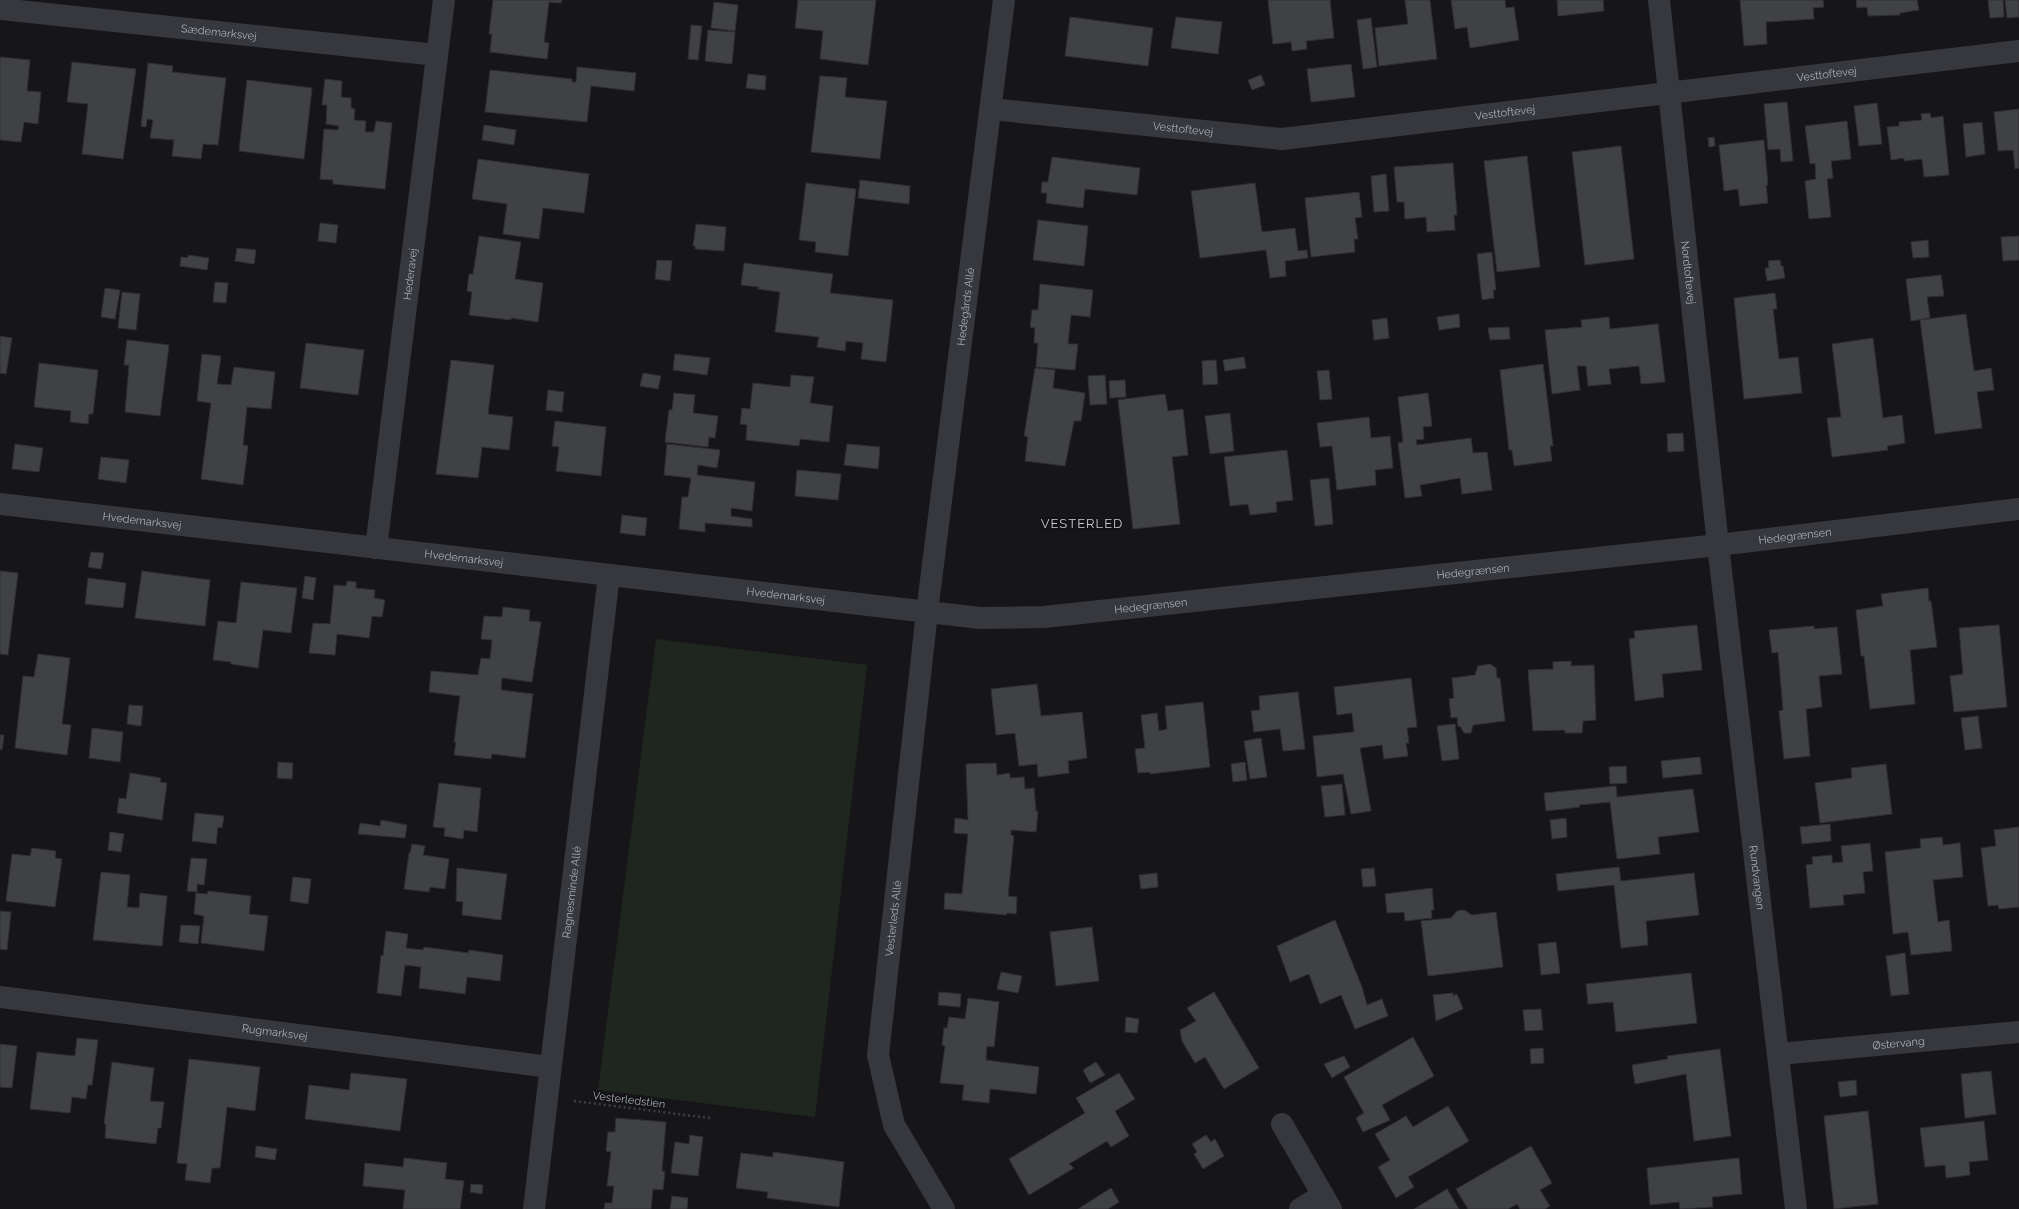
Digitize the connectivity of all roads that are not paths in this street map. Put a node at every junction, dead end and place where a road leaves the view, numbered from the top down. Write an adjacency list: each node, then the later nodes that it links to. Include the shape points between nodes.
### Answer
1 (444, 0): 6 (street, Hederavej)
2 (1004, 0): 8 (street, Hedegårds Allé)
3 (1659, 0): 7 (street, Nordtoftevej)
4 (0, 9): 6 (street, Sædemarksvej)
5 (2019, 51): 7 (street, Vesttoftevej)
6 (437, 55): 12 (street, Hederavej)
7 (1669, 92): 8 (street, Vesttoftevej, via 1282,139); 11 (street, Nordtoftevej)
8 (991, 109): 14 (street, Hedegårds Allé)
9 (0, 504): 12 (street, Hvedemarksvej)
10 (2019, 509): 11 (street, Hedegrænsen)
11 (1718, 545): 14 (street, Hedegrænsen, via 1044,617 980,618); 17 (street, Rundvangen)
12 (376, 548): 13 (street, Hvedemarksvej)
13 (609, 575): 14 (street, Hvedemarksvej); 18 (street, Ragnesminde Allé)
14 (927, 612): 22 (street, Vesterleds Allé, via 878,1055 894,1125)
15 (0, 997): 18 (street, Rugmarksvej)
16 (2019, 1032): 17 (street, Østervang)
17 (1779, 1054): 24 (street, Rundvangen)
18 (550, 1067): 21 (street, Ragnesminde Allé)
19 (1282, 1124): 20 (street)
20 (1327, 1202): 23 (street)
21 (534, 1209)
22 (944, 1209)
23 (1300, 1209)
24 (1796, 1209)

